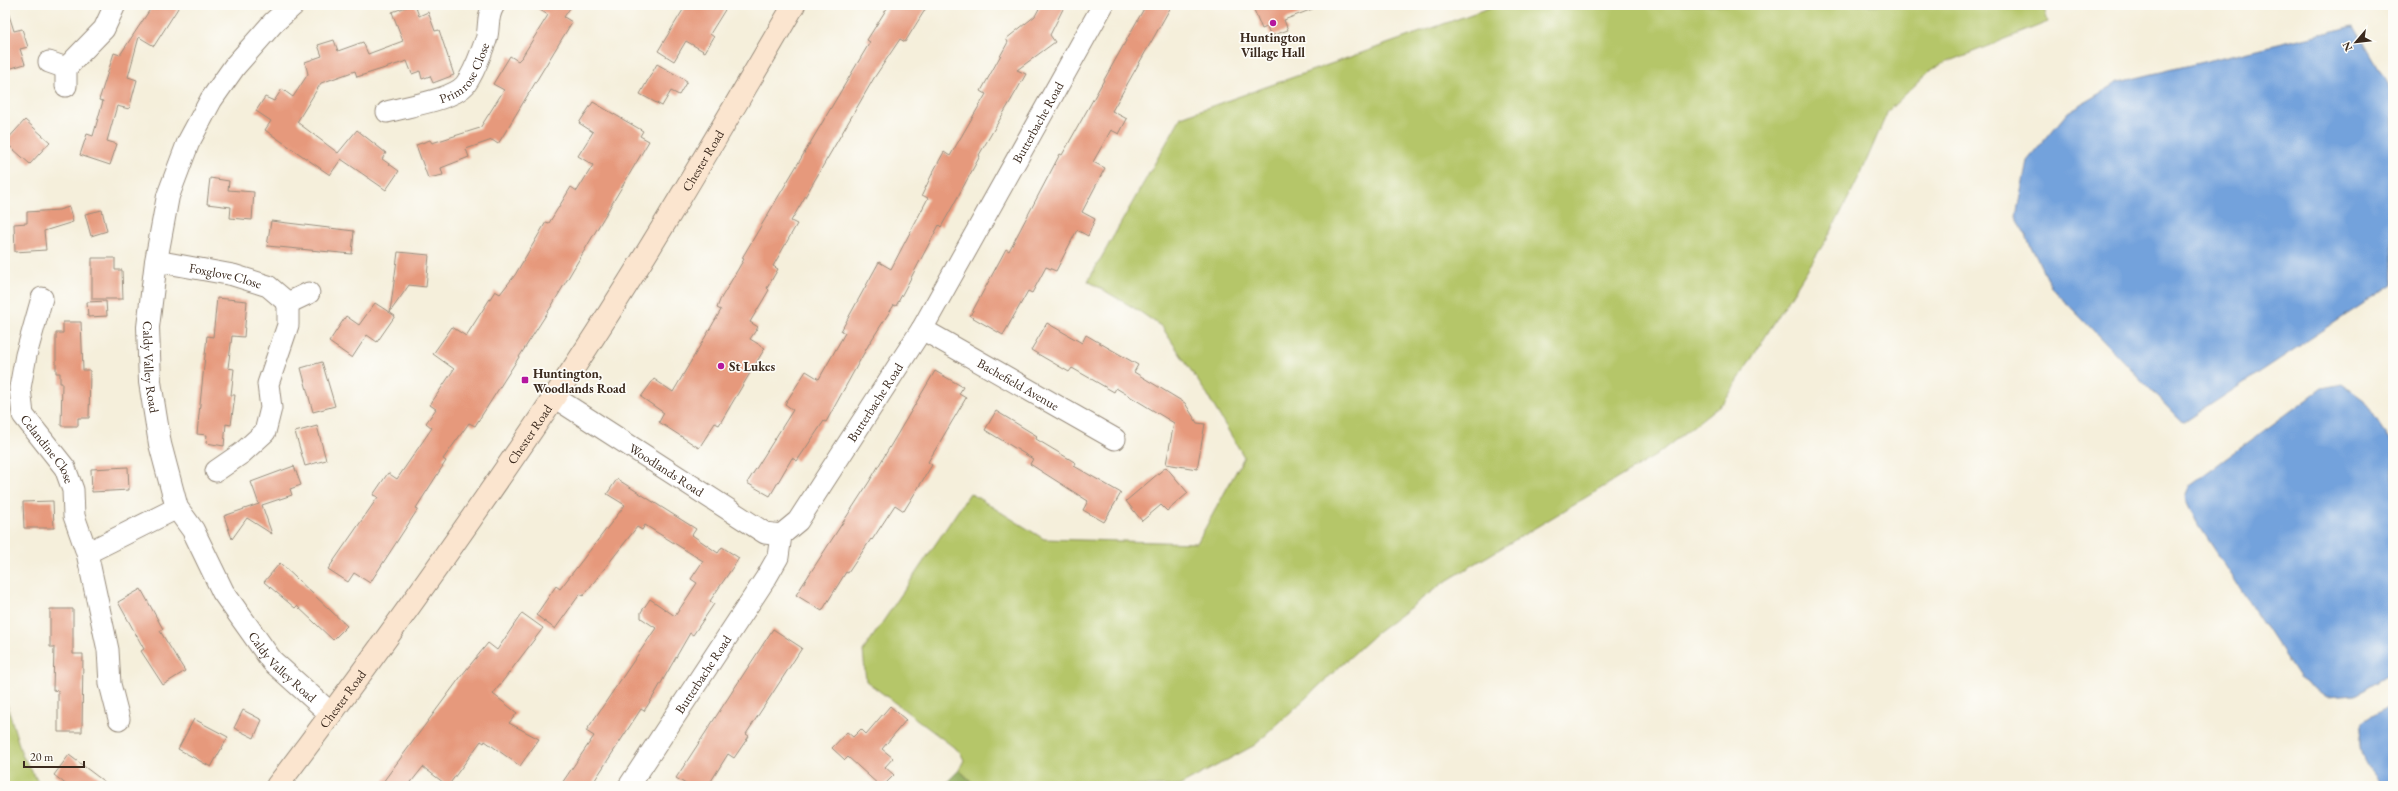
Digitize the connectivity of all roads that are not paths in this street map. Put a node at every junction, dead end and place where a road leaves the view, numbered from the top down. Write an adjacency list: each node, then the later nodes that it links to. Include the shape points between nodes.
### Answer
1 (114, 5): 6 (street, via 104,29)
2 (293, 5): 8 (street, Caldy Valley Road, via 273,23 235,66 211,100 188,143 168,196)
3 (794, 5): 13 (main road, Chester Road, via 690,183)
4 (1103, 5): 12 (street, Butterbache Road)
5 (486, 8): 7 (street, Primrose Close, via 487,35 477,64 464,86 446,96)
6 (60, 72)
7 (387, 112)
8 (156, 261): 11 (street, Foxglove Close, via 233,275 268,286); 16 (street, Caldy Valley Road, via 148,326 150,382 160,444)
9 (309, 293): 11 (street)
10 (42, 298): 18 (street, Celandine Close, via 26,355 20,388 23,415 65,468 73,490 74,516)
11 (288, 303): 15 (street, via 288,325 268,384 271,408 265,432 242,453)
12 (922, 329): 14 (street, Bachefield Avenue); 17 (street, Butterbache Road, via 798,521)
13 (554, 397): 17 (street, Woodlands Road, via 766,533); 19 (main road, Chester Road, via 416,597)
14 (1115, 439)
15 (216, 471)
16 (177, 508): 18 (street); 19 (street, Caldy Valley Road, via 192,530 223,592 272,660)
17 (781, 535): 22 (street, Butterbache Road, via 778,557 766,578)
18 (87, 553): 20 (street, Celandine Close, via 108,650 110,684)
19 (331, 714): 21 (main road, Chester Road)
20 (119, 719)
21 (277, 786)
22 (628, 786)

